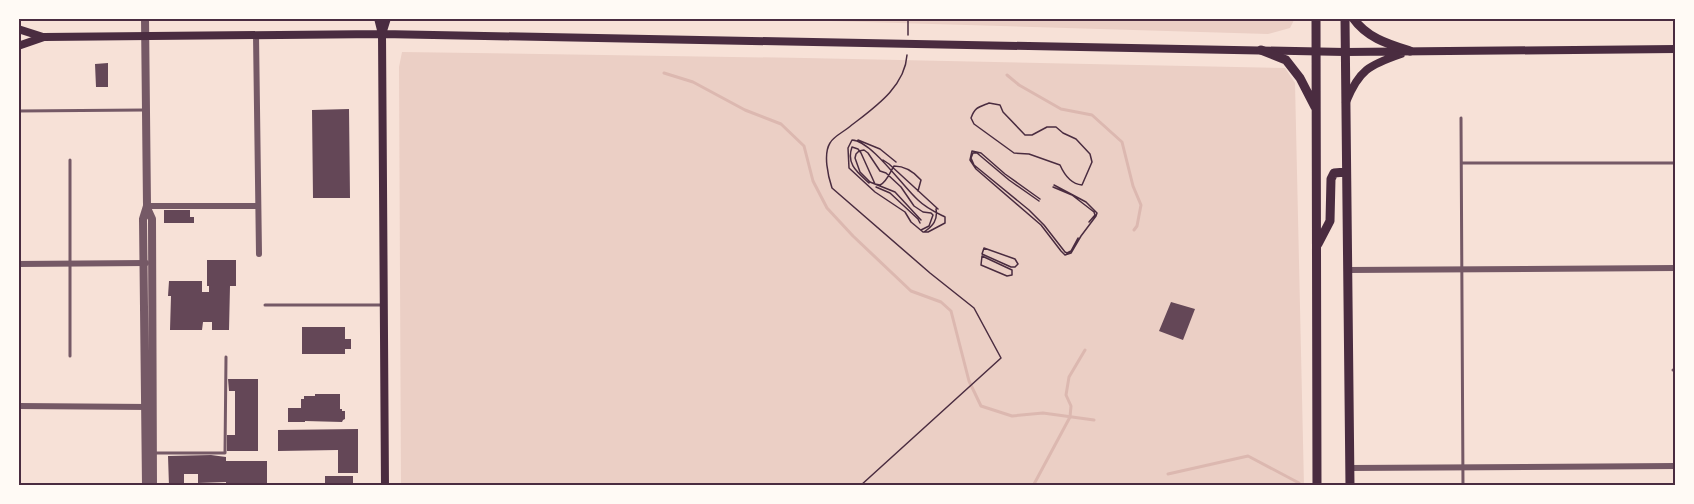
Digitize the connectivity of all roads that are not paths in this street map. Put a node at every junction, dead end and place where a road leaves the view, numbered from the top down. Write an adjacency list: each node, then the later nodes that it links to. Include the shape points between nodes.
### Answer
1 (145, 18): 9 (street)
2 (378, 18): 8 (main road)
3 (387, 18): 8 (main road)
4 (1316, 18): 15 (highway)
5 (1345, 18): 17 (highway)
6 (1353, 18): 16 (highway, via 1371,36)
7 (18, 28): 11 (main road)
8 (382, 34): 10 (main road); 14 (main road); 38 (main road)
9 (145, 35): 10 (main road); 11 (main road); 20 (street)
10 (256, 35): 28 (street)
11 (44, 37): 12 (main road)
12 (18, 46)
13 (1676, 49): 16 (main road)
14 (1261, 50): 15 (main road); 19 (highway, via 1286,60)
15 (1316, 51): 17 (main road); 19 (highway)
16 (1410, 51): 17 (main road); 18 (main road, via 1380,61 1361,74)
17 (1345, 52): 18 (highway)
18 (1346, 104): 26 (highway)
19 (1316, 109): 29 (highway)
20 (146, 110): 21 (lane); 27 (street)
21 (18, 111)
22 (1461, 118): 24 (lane)
23 (69, 160): 33 (lane)
24 (1462, 163): 25 (lane); 36 (lane)
25 (1676, 163)
26 (1346, 172): 29 (highway, via 1334,173 1331,179 1330,221); 35 (highway)
27 (147, 206): 28 (street); 31 (street, via 143,219)
28 (258, 206): 30 (street)
29 (1316, 248): 50 (highway)
30 (259, 254)
31 (148, 263): 33 (street); 42 (street)
32 (18, 264): 33 (street)
33 (69, 264): 39 (lane)
34 (1676, 268): 36 (street)
35 (1347, 270): 36 (street); 46 (highway)
36 (1462, 270): 45 (lane)
37 (265, 305): 38 (lane)
38 (384, 305): 49 (main road)
39 (70, 356)
40 (225, 357): 43 (lane, via 225,453)
41 (18, 406): 42 (street)
42 (149, 407): 43 (street)
43 (149, 453): 47 (street); 48 (street)
44 (1676, 466): 45 (street)
45 (1463, 467): 46 (street); 52 (lane)
46 (1350, 468): 51 (highway)
47 (146, 486)
48 (153, 486)
49 (385, 486)
50 (1317, 486)
51 (1350, 486)
52 (1463, 486)

